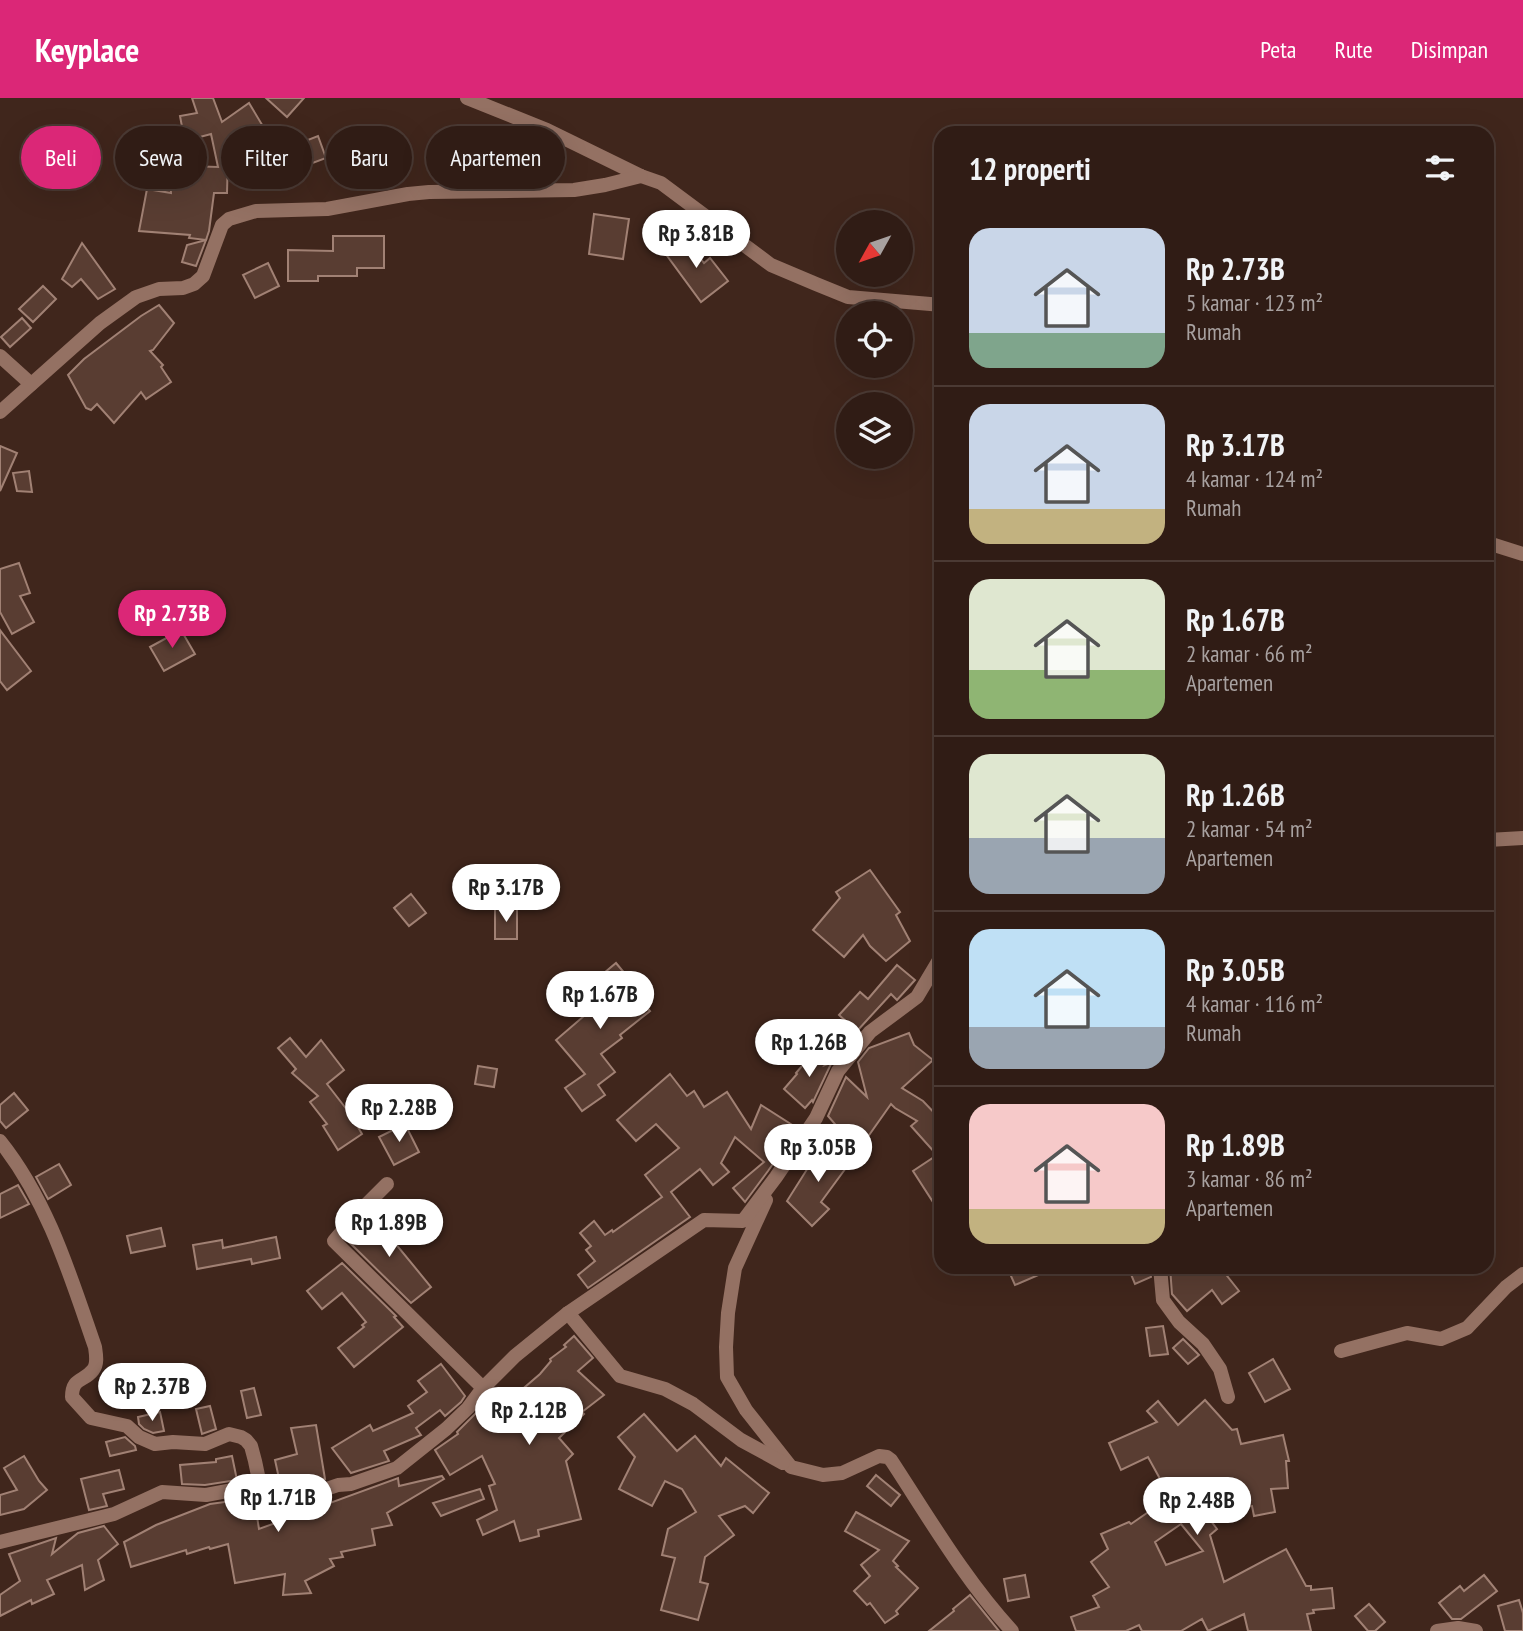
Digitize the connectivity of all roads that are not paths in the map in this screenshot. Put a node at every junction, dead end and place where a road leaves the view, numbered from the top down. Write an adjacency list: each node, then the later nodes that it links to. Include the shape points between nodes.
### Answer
1 (467, 98): 2 (street, via 547,130)
2 (641, 176): 3 (street, via 661,183 771,265 848,297); 5 (street, via 574,190 429,192 327,209 256,211 229,219 222,225 203,276 194,284 136,297)
3 (934, 304)
4 (0, 356): 5 (street)
5 (31, 384): 6 (street)
6 (0, 412)
7 (1494, 545): 8 (street)
8 (1523, 554)
9 (1523, 838): 10 (street)
10 (1494, 840)
11 (934, 969): 13 (street, via 917,997 870,1032 838,1071 816,1118)
12 (0, 1141): 22 (street, via 44,1210 95,1347 93,1371 72,1388 72,1397 91,1418 127,1426 155,1444 205,1444 229,1434 241,1437 251,1446)
13 (776, 1177): 17 (street, via 743,1220 704,1220); 21 (street, via 735,1268 728,1313 727,1377 746,1410)
14 (387, 1184): 19 (street, via 334,1241)
15 (1161, 1274): 20 (street, via 1163,1300 1220,1369)
16 (1523, 1274): 18 (street, via 1467,1328 1441,1339 1407,1333)
17 (568, 1313): 19 (street); 21 (street, via 620,1376 664,1389 693,1404 741,1440)
18 (1341, 1351)
19 (482, 1388): 22 (street, via 446,1429 397,1468 351,1484 289,1497)
20 (1228, 1397)
21 (791, 1467): 24 (street, via 823,1475 887,1457 953,1556)
22 (260, 1485): 23 (street, via 206,1495 162,1492 114,1514)
23 (0, 1542)
24 (1012, 1631)
25 (1437, 1631): 26 (street)
26 (1476, 1631)

